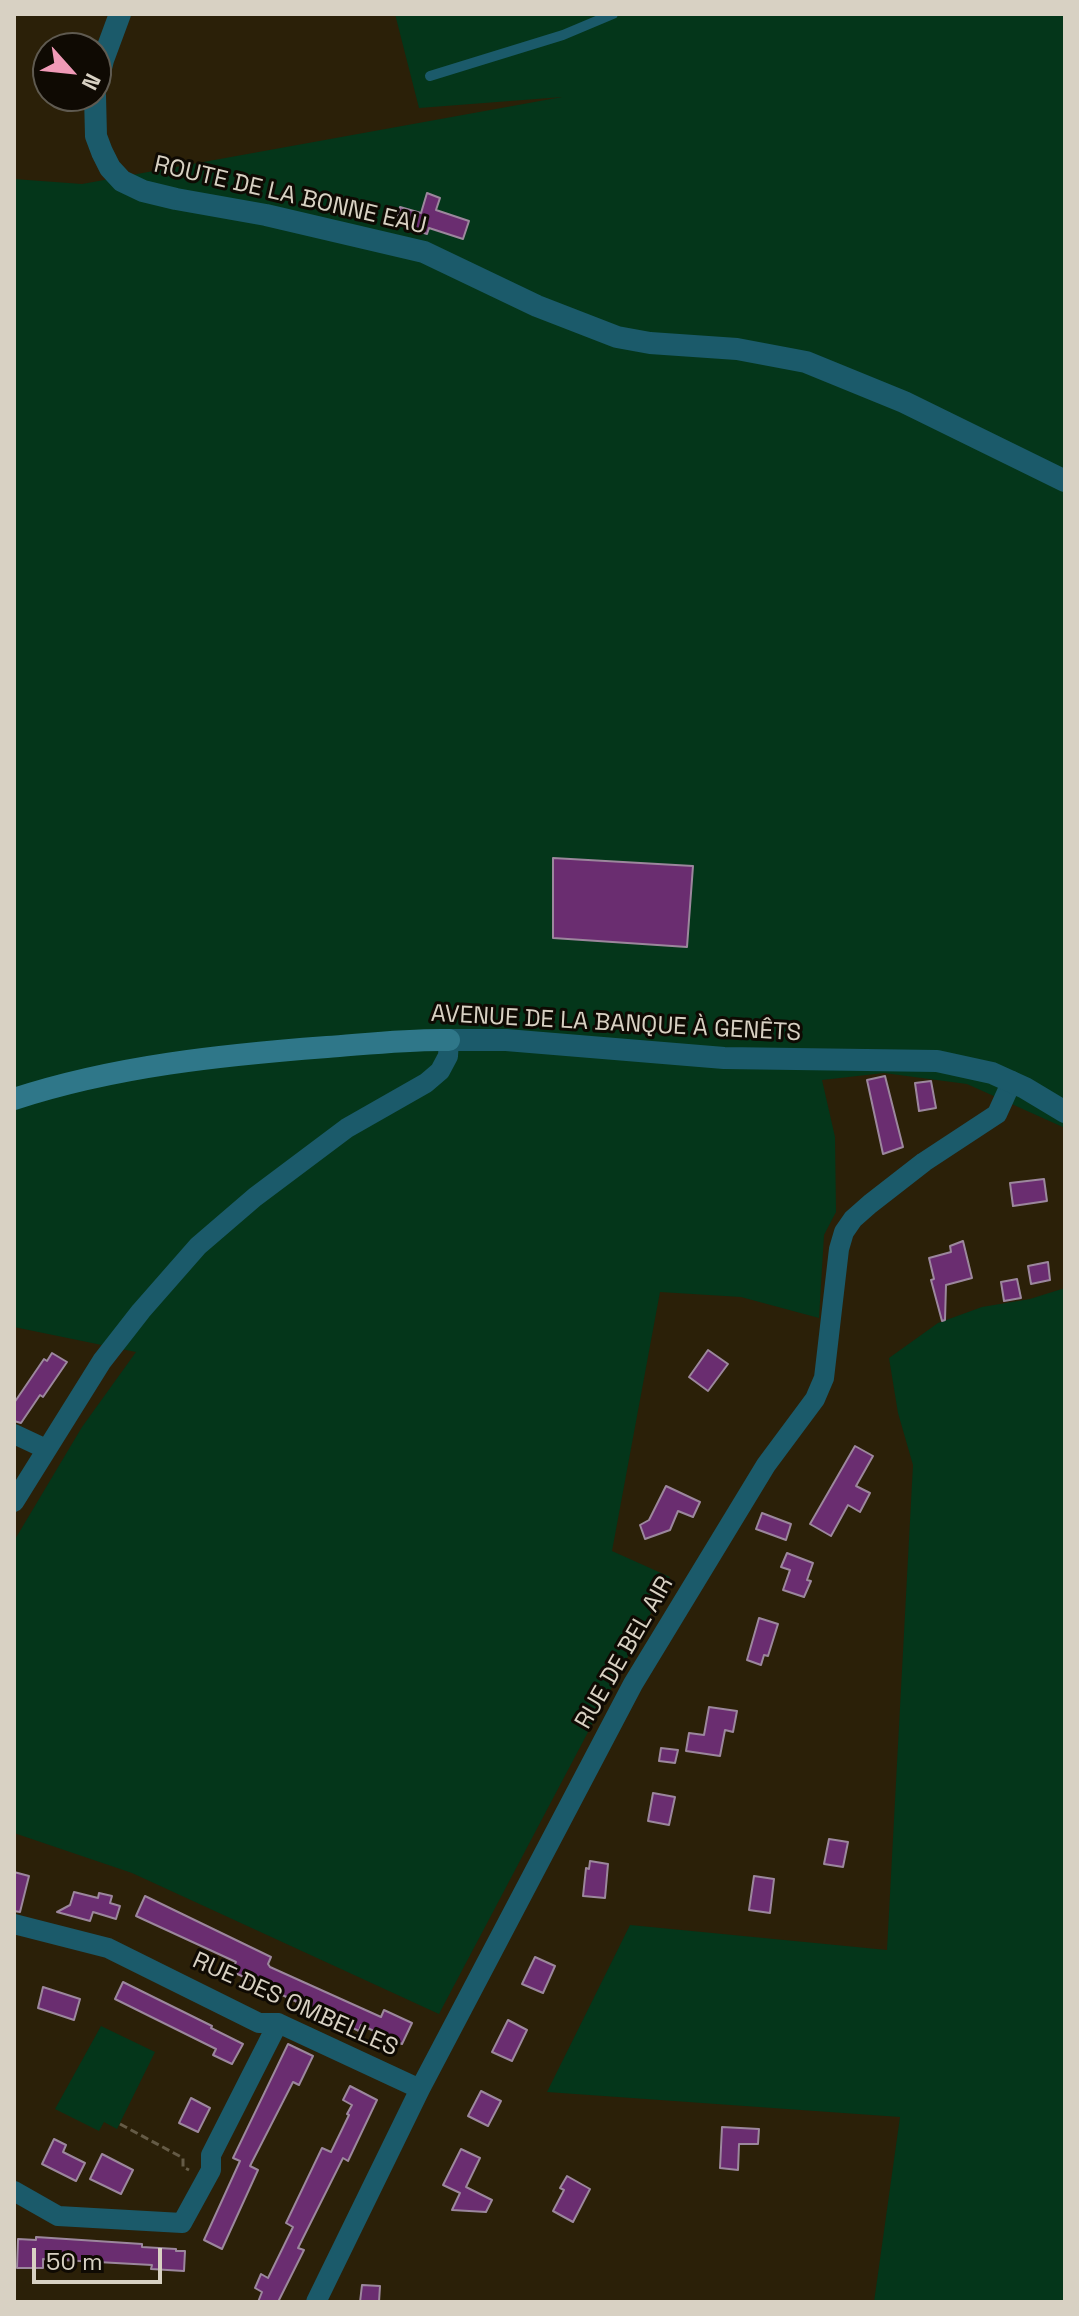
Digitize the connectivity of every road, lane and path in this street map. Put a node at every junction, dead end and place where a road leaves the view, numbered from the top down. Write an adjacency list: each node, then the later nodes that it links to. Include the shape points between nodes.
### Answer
1 (120, 14): 3 (street)
2 (613, 14): 4 (lane)
3 (112, 36)
4 (430, 76)
5 (95, 112): 6 (street, ROUTE DE LA BONNE EAU, via 96,136 110,168 143,191 424,252 617,337 806,362 904,402)
6 (1065, 481)
7 (449, 1040): 8 (street, AVENUE DE LA BANQUE À GENÊTS, via 724,1058 922,1060 976,1068); 9 (main road, AVENUE DE LA BANQUE À GENÊTS, via 166,1064 82,1079); 12 (street, via 440,1071 426,1083 347,1128 198,1246 102,1361)
8 (1012, 1081): 10 (street, AVENUE DE LA BANQUE À GENÊTS); 16 (street, RUE DE BEL AIR, via 997,1114 901,1179 844,1232 824,1378 815,1399 766,1465 633,1684)
9 (14, 1099)
10 (1065, 1112)
11 (14, 1434): 12 (street)
12 (46, 1449): 13 (street)
13 (14, 1502)
14 (14, 1924): 15 (street, RUE DES OMBELLES, via 108,1948 259,2023)
15 (278, 2023): 16 (street, RUE DES OMBELLES); 19 (street, via 182,2223 58,2216)
16 (420, 2089): 20 (street, RUE DE BEL AIR)
17 (120, 2124): 18 (path)
18 (181, 2161)
19 (16, 2192)
20 (316, 2302)

